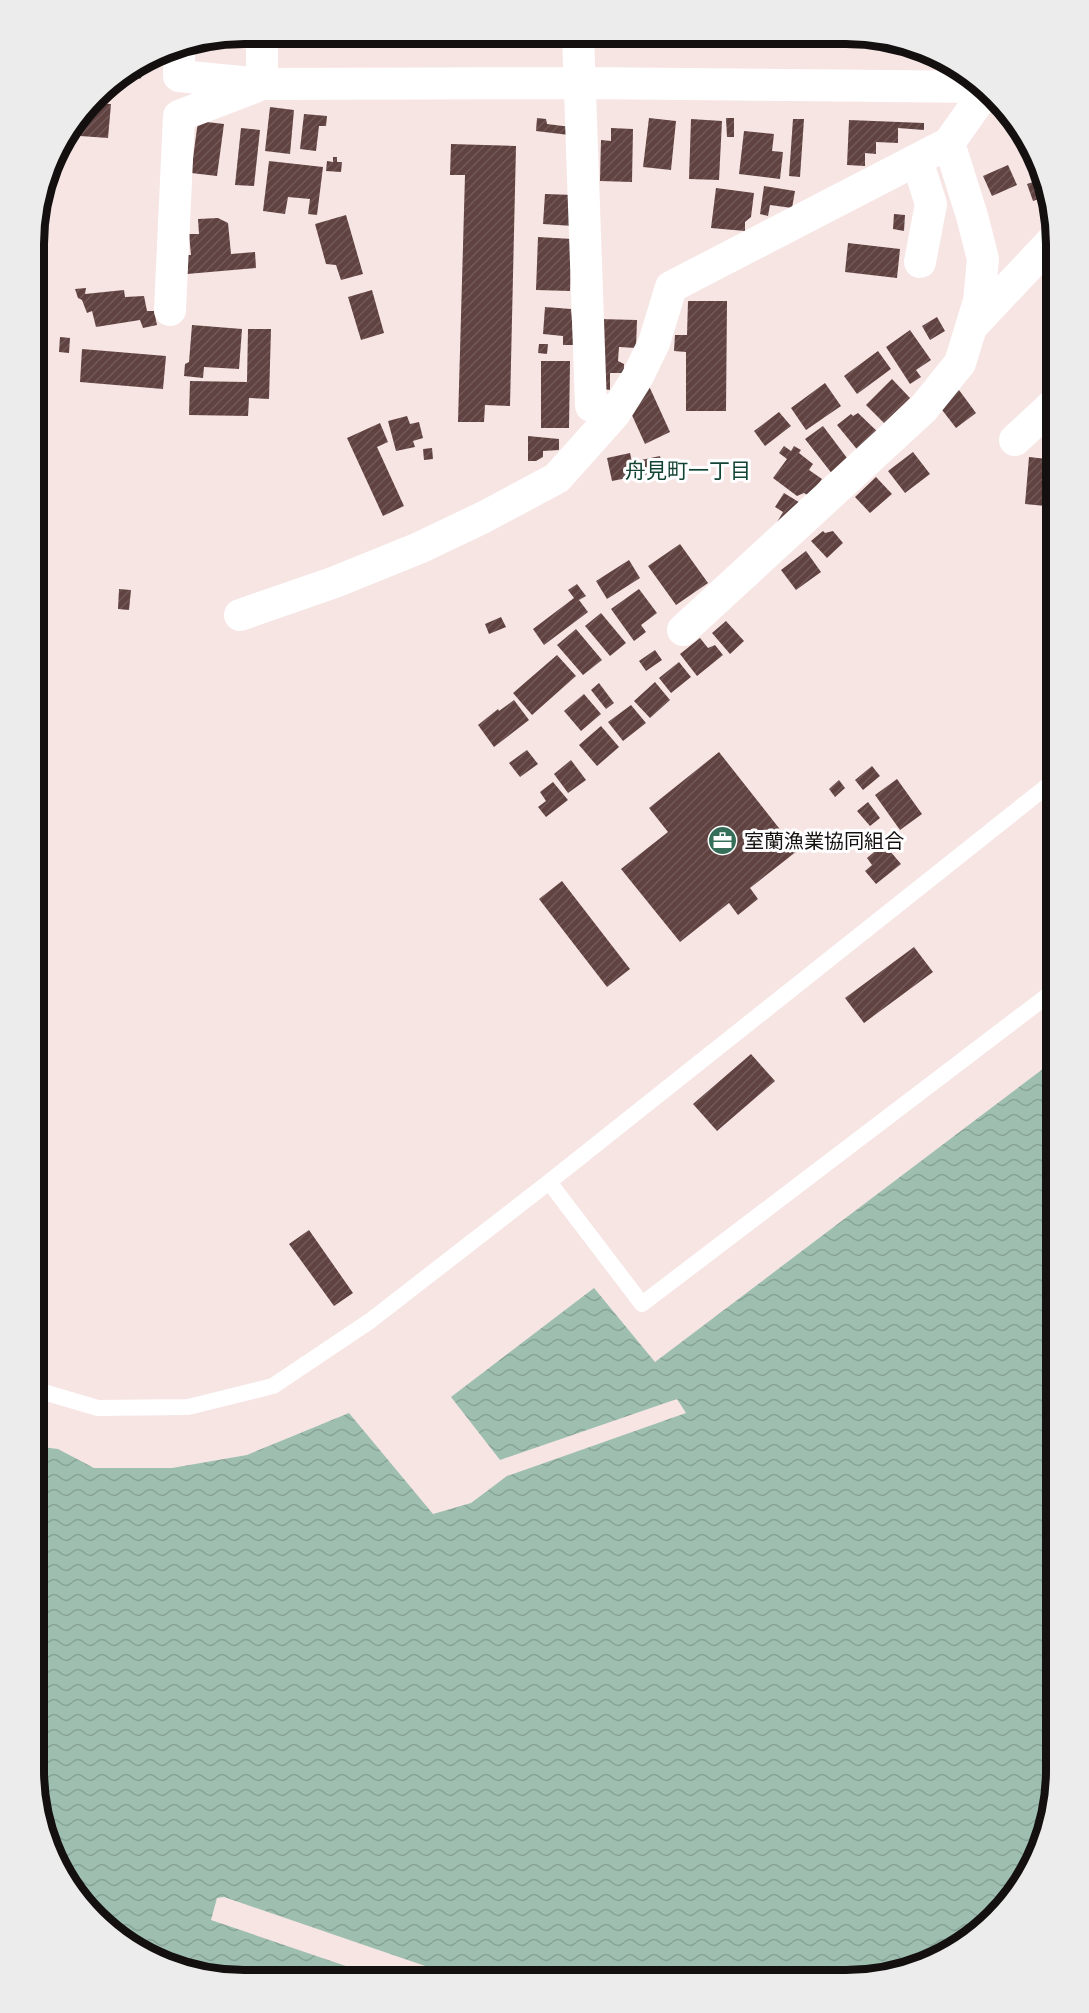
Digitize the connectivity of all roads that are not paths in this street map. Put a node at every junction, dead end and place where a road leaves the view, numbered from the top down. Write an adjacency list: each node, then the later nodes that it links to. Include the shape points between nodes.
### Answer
1 (262, 44): 5 (street)
2 (578, 44): 4 (street)
3 (179, 54): 5 (street, via 179,76)
4 (578, 82): 5 (street); 6 (street); 15 (street, via 591,405)
5 (262, 84): 12 (street, via 179,116)
6 (970, 88)
7 (980, 96): 8 (street)
8 (949, 143): 9 (street); 13 (street, via 983,260 979,301)
9 (917, 160): 11 (street, via 931,204); 15 (street, via 671,287 654,343)
10 (1046, 247): 13 (street)
11 (920, 262)
12 (170, 310)
13 (971, 326): 18 (street, via 960,363 923,409)
14 (1046, 411): 16 (street)
15 (615, 413): 17 (street, via 557,478 419,549)
16 (1015, 440)
17 (240, 615)
18 (683, 630)
19 (1046, 787): 21 (lane)
20 (1046, 997): 21 (lane, via 642,1304)
21 (549, 1182): 22 (lane, via 370,1321 273,1386 188,1407 98,1408)
22 (44, 1392)

